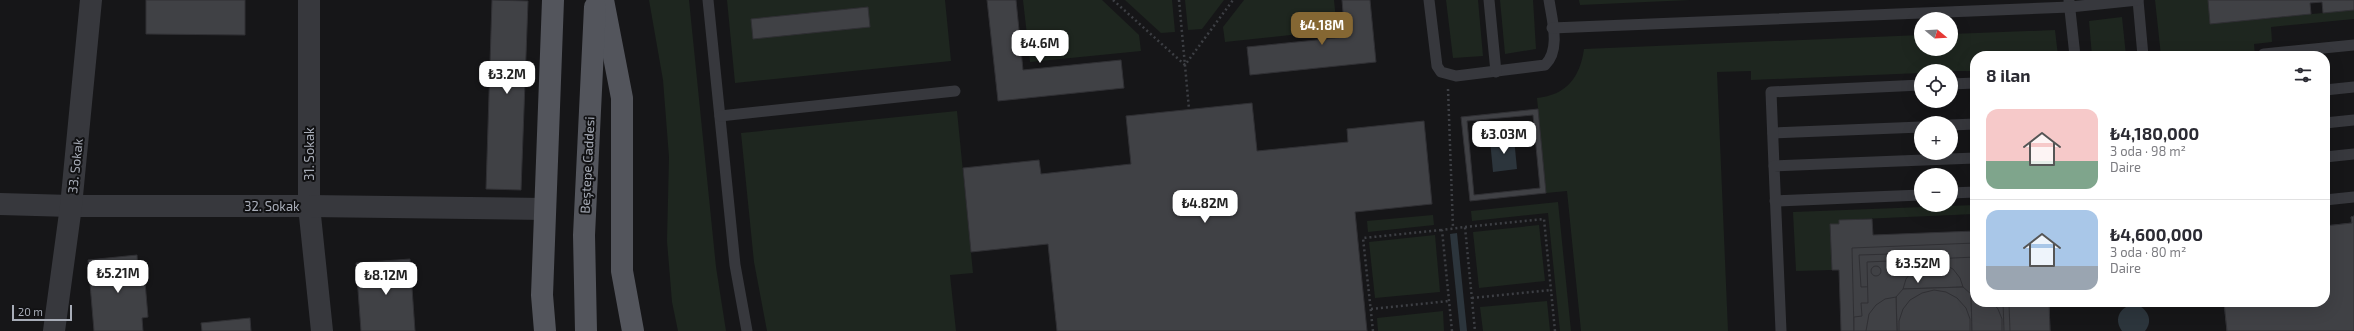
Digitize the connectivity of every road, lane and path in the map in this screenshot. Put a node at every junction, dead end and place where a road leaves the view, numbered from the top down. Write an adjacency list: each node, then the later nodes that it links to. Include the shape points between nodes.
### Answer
1 (91, 0): 48 (street, 33. Sokak)
2 (309, 0): 49 (street, 31. Sokak)
3 (553, 0): 50 (main road)
4 (596, 0): 63 (main road, Beştepe Caddesi, via 584,236)
5 (603, 0): 64 (main road, via 622,98 622,271)
6 (708, 0): 30 (lane)
7 (1113, 0): 20 (path)
8 (1179, 0): 20 (path)
9 (1233, 0): 20 (path)
10 (1428, 0): 22 (lane, via 1434,59 1441,72)
11 (1489, 0): 21 (lane)
12 (1550, 0): 15 (lane)
13 (2138, 0): 14 (lane); 18 (lane)
14 (2070, 3): 15 (lane); 17 (lane)
15 (1552, 28): 21 (lane, via 1553,54 1545,65)
16 (2354, 45): 19 (lane)
17 (2075, 51)
18 (2143, 51)
19 (2294, 51)
20 (1185, 65): 29 (path)
21 (1496, 72): 22 (lane)
22 (1448, 75): 52 (path)
23 (1970, 83): 24 (lane)
24 (1958, 84)
25 (1914, 85): 36 (lane, via 1772,92)
26 (2354, 87): 27 (lane)
27 (2330, 89)
28 (955, 91): 30 (lane)
29 (1189, 109)
30 (720, 116): 65 (lane, via 735,265)
31 (2354, 120): 32 (lane)
32 (2330, 122)
33 (1970, 124): 34 (lane)
34 (1958, 125)
35 (1914, 126): 36 (lane)
36 (1773, 133): 40 (lane)
37 (2354, 154): 38 (lane)
38 (2330, 156)
39 (1970, 158): 40 (lane)
40 (1774, 166): 46 (lane)
41 (1970, 192): 42 (lane)
42 (1958, 193)
43 (1914, 195): 46 (lane)
44 (2354, 197): 45 (lane)
45 (2330, 199)
46 (1776, 201): 70 (lane)
47 (0, 204): 48 (street, 32. Sokak)
48 (71, 206): 49 (street, 32. Sokak); 59 (street, 33. Sokak)
49 (309, 206): 50 (street, 32. Sokak); 60 (street, 31. Sokak)
50 (545, 209): 55 (main road)
51 (1465, 227): 52 (path); 54 (path, via 1544,219); 56 (path)
52 (1453, 228): 53 (path)
53 (1442, 230): 57 (path); 58 (path, via 1363,238)
54 (1551, 290): 56 (path); 69 (path)
55 (542, 295): 61 (main road); 62 (main road)
56 (1472, 298): 68 (path)
57 (1449, 301): 58 (path); 67 (path)
58 (1370, 309): 66 (path)
59 (54, 331)
60 (322, 331)
61 (539, 331)
62 (545, 331)
63 (586, 331)
64 (633, 331)
65 (747, 331)
66 (1373, 331)
67 (1452, 331)
68 (1475, 331)
69 (1555, 331)
70 (1781, 331)

